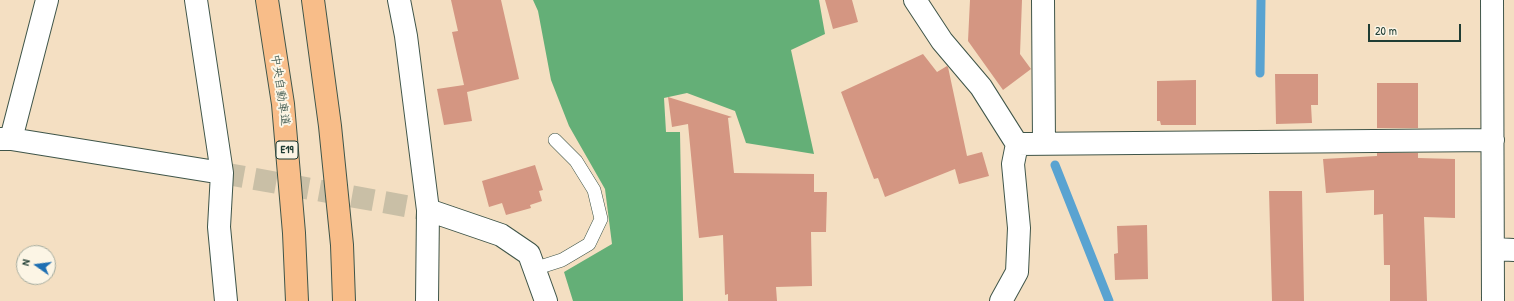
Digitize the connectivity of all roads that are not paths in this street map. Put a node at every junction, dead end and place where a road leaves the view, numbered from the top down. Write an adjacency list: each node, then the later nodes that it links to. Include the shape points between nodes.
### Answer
1 (47, 0): 9 (street)
2 (196, 0): 14 (street)
3 (267, 0): 19 (highway, 中央自動車道 / E19, via 283,104)
4 (313, 0): 20 (highway, via 330,126 342,245)
5 (400, 0): 15 (street)
6 (915, 0): 13 (street, via 942,40 981,87)
7 (1043, 0): 12 (street)
8 (1492, 0): 11 (street)
9 (5, 139): 14 (street)
10 (555, 140): 17 (lane, via 576,161 594,190 601,218 589,244 562,260)
11 (1493, 140): 12 (street); 16 (street)
12 (1044, 143): 13 (street)
13 (1016, 144): 23 (street, via 1013,164 1019,228 1018,272)
14 (222, 173): 18 (street, via 219,226)
15 (428, 210): 17 (street, via 501,235 529,254); 21 (street)
16 (1504, 249): 24 (street)
17 (534, 269): 22 (street)
18 (226, 301)
19 (297, 301)
20 (344, 301)
21 (427, 301)
22 (546, 301)
23 (1001, 301)
24 (1493, 301)

